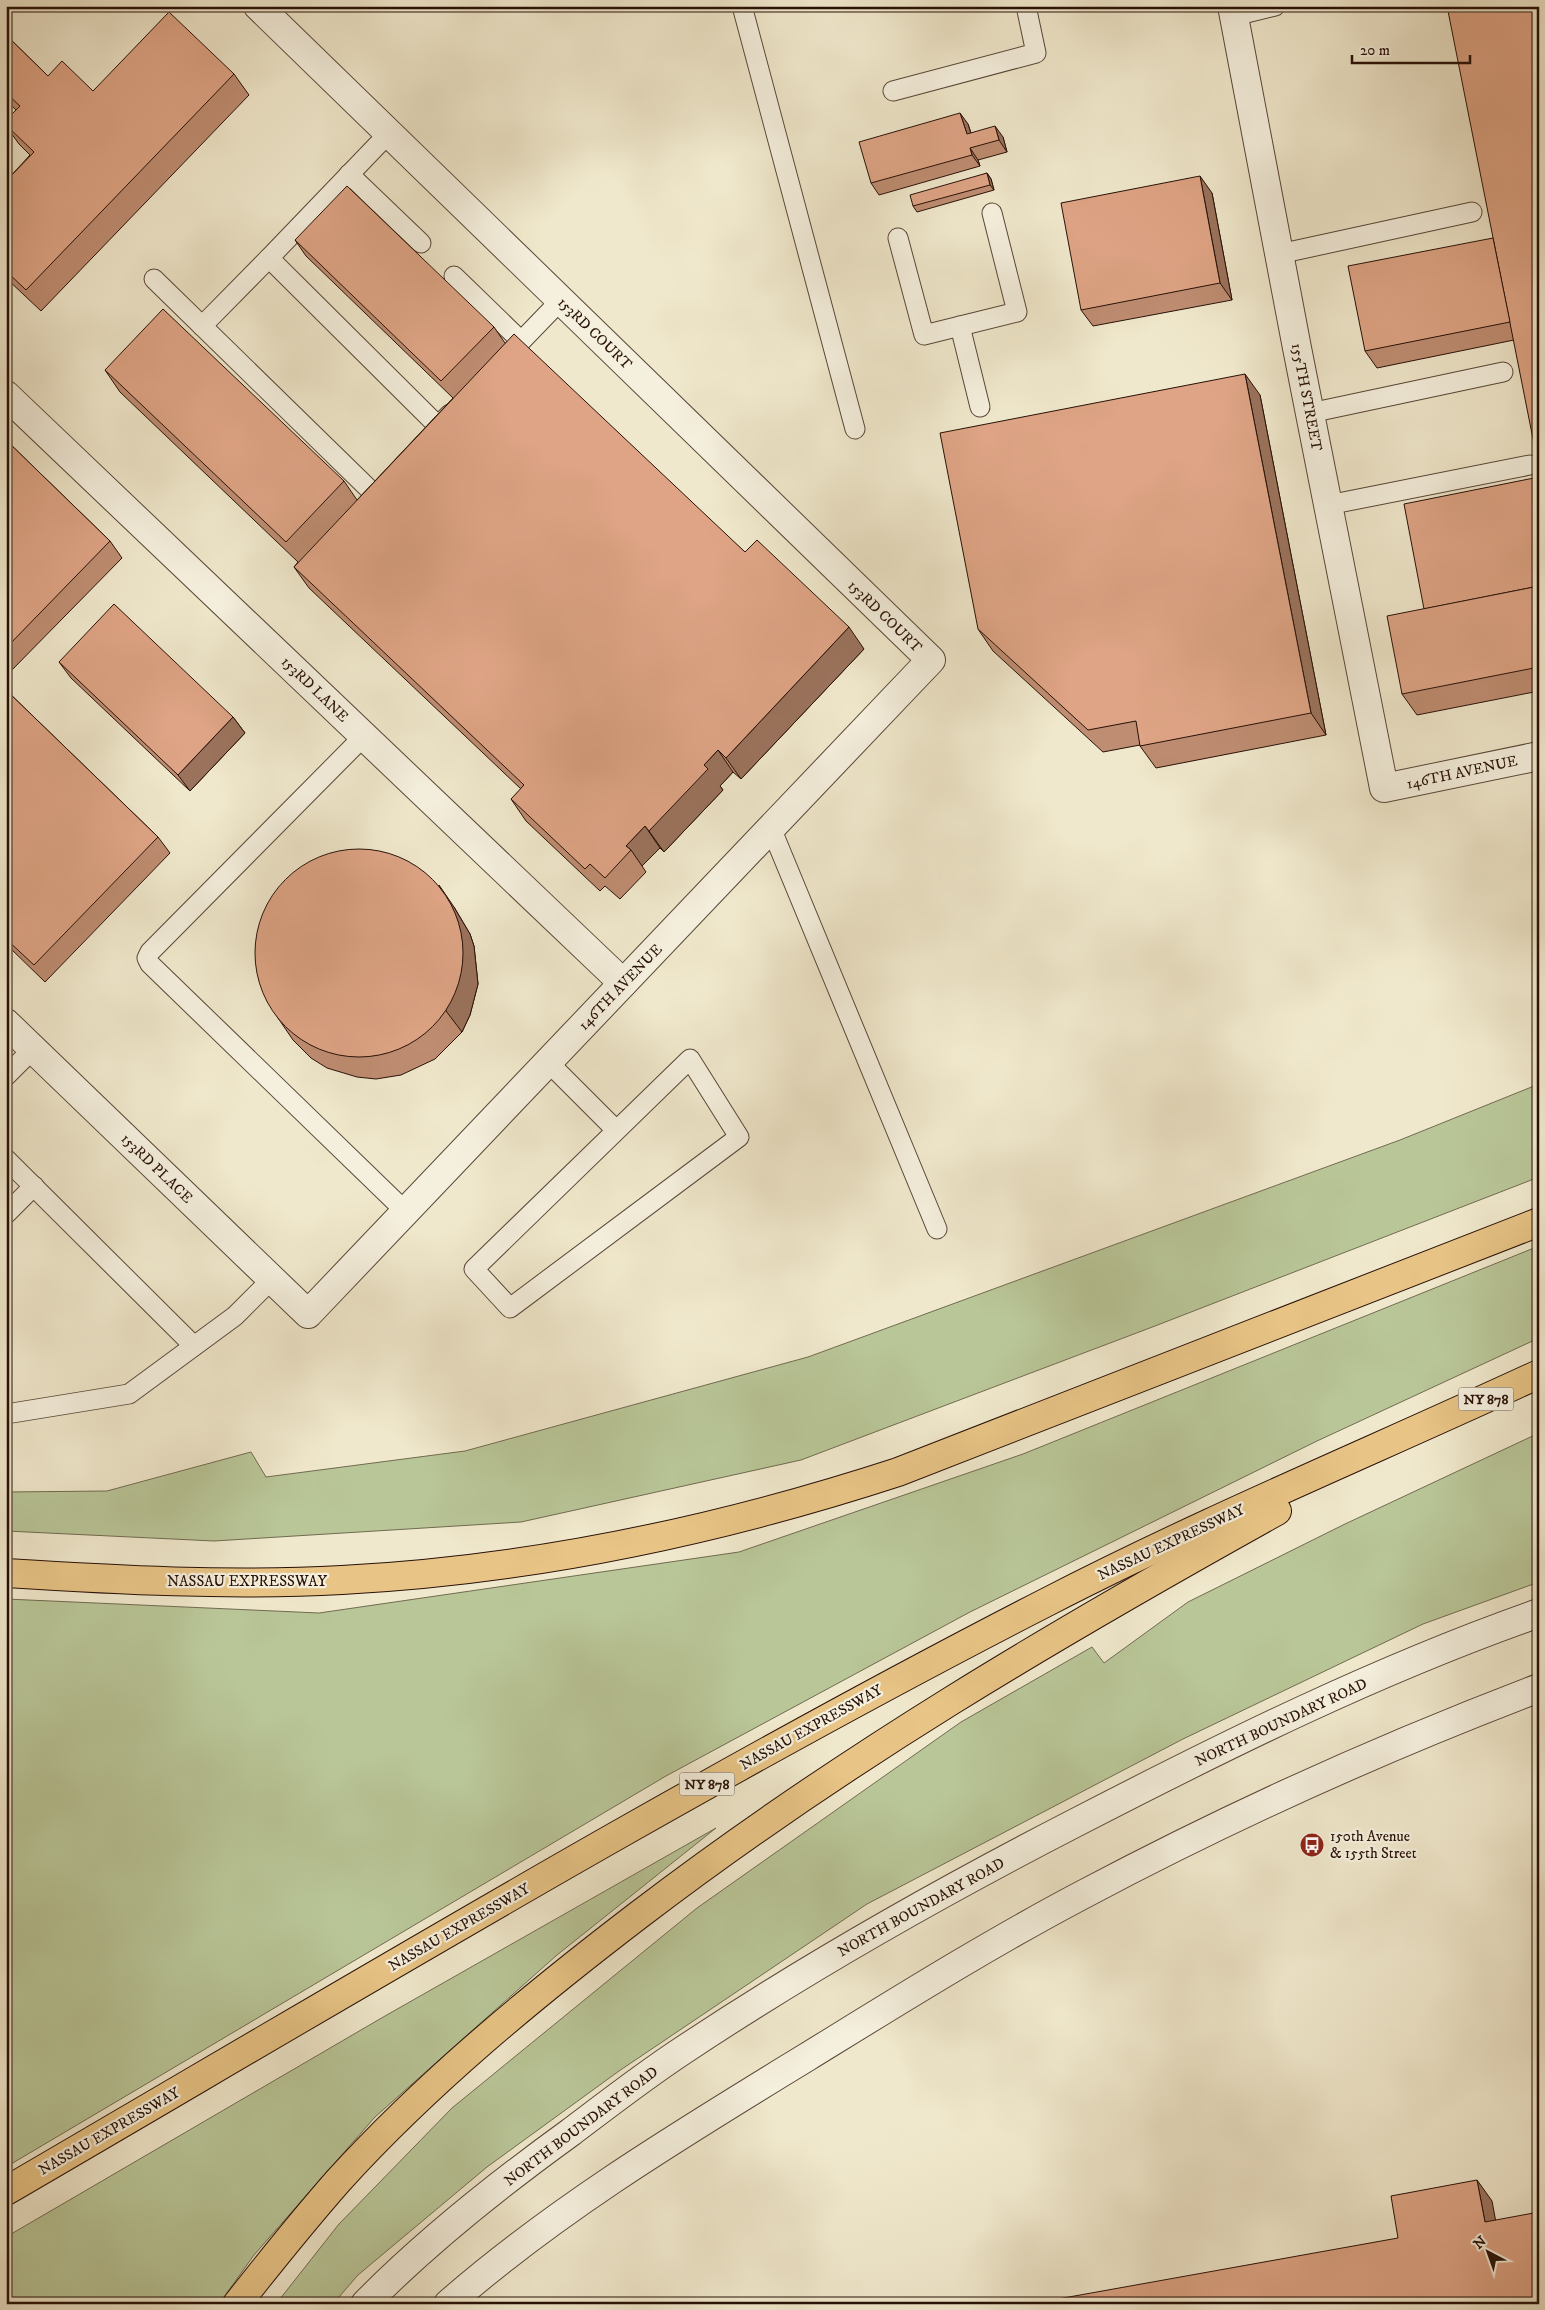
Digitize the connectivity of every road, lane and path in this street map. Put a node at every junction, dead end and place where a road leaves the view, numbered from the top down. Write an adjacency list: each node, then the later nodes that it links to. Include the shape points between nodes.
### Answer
1 (258, 6): 7 (street, 153RD COURT)
2 (742, 6): 27 (lane)
3 (1026, 6): 6 (lane, via 1036,53)
4 (1275, 6): 5 (lane)
5 (1233, 11): 13 (street, 155TH STREET)
6 (893, 91)
7 (389, 133): 8 (lane); 17 (street, 153RD COURT)
8 (349, 174): 12 (lane); 14 (lane)
9 (1472, 212): 13 (lane)
10 (992, 213): 19 (lane, via 1017,312)
11 (898, 238): 19 (lane, via 924,335)
12 (421, 243)
13 (1279, 254): 26 (street, 155TH STREET)
14 (269, 258): 18 (lane); 24 (lane, via 438,426)
15 (454, 276): 20 (lane)
16 (154, 280): 18 (lane)
17 (561, 300): 20 (lane); 31 (street, 153RD COURT)
18 (202, 326): 29 (lane)
19 (960, 326): 25 (lane)
20 (521, 342): 21 (lane)
21 (494, 370)
22 (1502, 372): 26 (lane)
23 (6, 395): 32 (street, 153RD LANE)
24 (466, 398)
25 (980, 407)
26 (1310, 413): 30 (street, 155TH STREET)
27 (856, 429)
28 (1530, 465): 30 (lane)
29 (369, 489)
30 (1328, 505): 34 (street, 155TH STREET)
31 (931, 660): 35 (street, 146TH AVENUE)
32 (364, 736): 36 (street, 153RD LANE); 44 (lane, via 147,958)
33 (1539, 756): 34 (street, 146TH AVENUE)
34 (1384, 788)
35 (772, 828): 36 (street, 146TH AVENUE); 47 (lane)
36 (624, 983): 39 (street, 146TH AVENUE)
37 (6, 1023): 38 (street, 153RD PLACE)
38 (33, 1048): 40 (lane); 48 (street, 153RD PLACE)
39 (548, 1062): 41 (lane); 44 (street, 146TH AVENUE)
40 (6, 1076)
41 (616, 1130): 41 (lane, via 474,1269 510,1308 739,1137 690,1059)
42 (6, 1158): 43 (lane)
43 (34, 1186): 45 (lane); 50 (lane)
44 (406, 1212): 49 (street, 146TH AVENUE)
45 (6, 1214)
46 (1539, 1222): 54 (highway, NASSAU EXPRESSWAY, via 898,1472 831,1494 693,1531 484,1568 342,1580 202,1582)
47 (937, 1229)
48 (272, 1279): 49 (street, 153RD PLACE); 50 (lane, via 234,1316)
49 (308, 1314)
50 (194, 1346): 52 (lane, via 129,1394)
51 (1539, 1374): 53 (highway, NASSAU EXPRESSWAY / NY 878)
52 (6, 1414)
53 (1433, 1424): 57 (highway, NASSAU EXPRESSWAY / NY 878, via 1174,1539 888,1685 608,1840); 58 (highway, via 1122,1597 1002,1668 821,1783 711,1860 548,1987 421,2099 339,2180)
54 (6, 1573)
55 (1539, 1612): 59 (street, NORTH BOUNDARY ROAD, via 1412,1661 1234,1743 1028,1848 816,1966 679,2053 537,2157 422,2250)
56 (1539, 1688): 60 (street, via 1270,1802 1085,1893 992,1945 762,2084 592,2192 494,2265)
57 (6, 2192)
58 (237, 2304)
59 (365, 2304)
60 (448, 2304)

